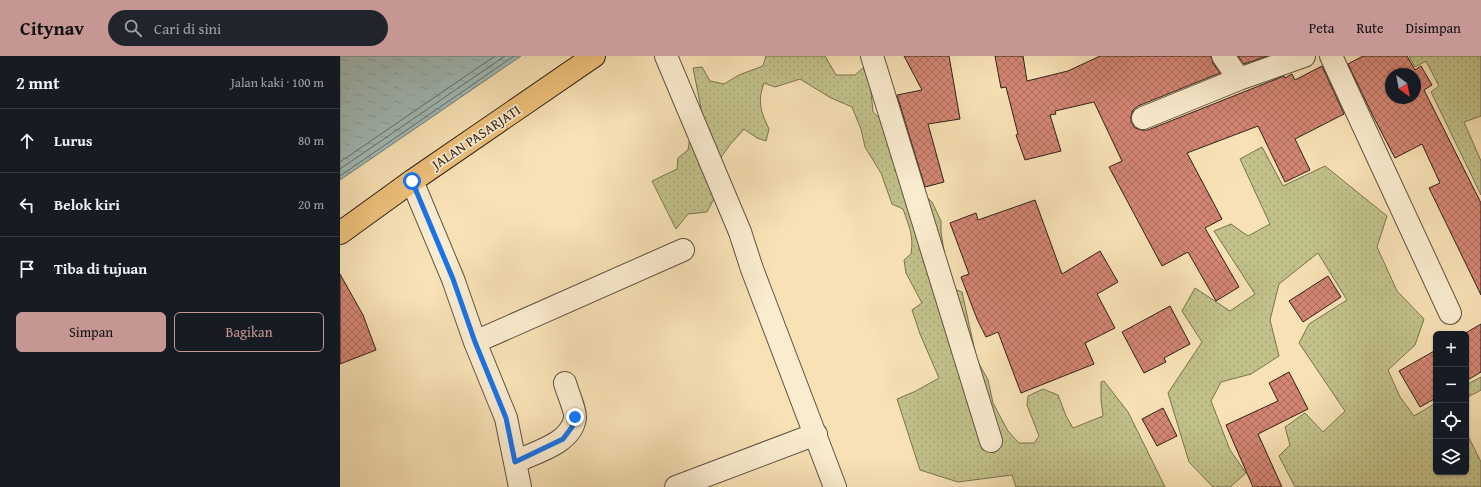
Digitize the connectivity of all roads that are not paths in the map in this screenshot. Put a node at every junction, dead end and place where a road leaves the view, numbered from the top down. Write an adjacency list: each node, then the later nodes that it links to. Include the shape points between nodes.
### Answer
1 (594, 56): 9 (main road, JALAN PASARJATI)
2 (666, 56): 15 (street, via 740,232)
3 (872, 56): 16 (street)
4 (1223, 56): 7 (street)
5 (1304, 56): 7 (street)
6 (1331, 56): 12 (street)
7 (1239, 79): 8 (street)
8 (1143, 118)
9 (412, 181): 10 (main road, JALAN PASARJATI); 13 (street, via 453,279)
10 (340, 233)
11 (683, 250): 13 (street)
12 (1450, 313)
13 (475, 342): 17 (street, via 506,418)
14 (565, 383): 17 (street, via 575,417 572,427 563,439)
15 (816, 434): 19 (street); 20 (street)
16 (991, 441)
17 (515, 462): 18 (street)
18 (520, 487)
19 (676, 487)
20 (835, 487)

